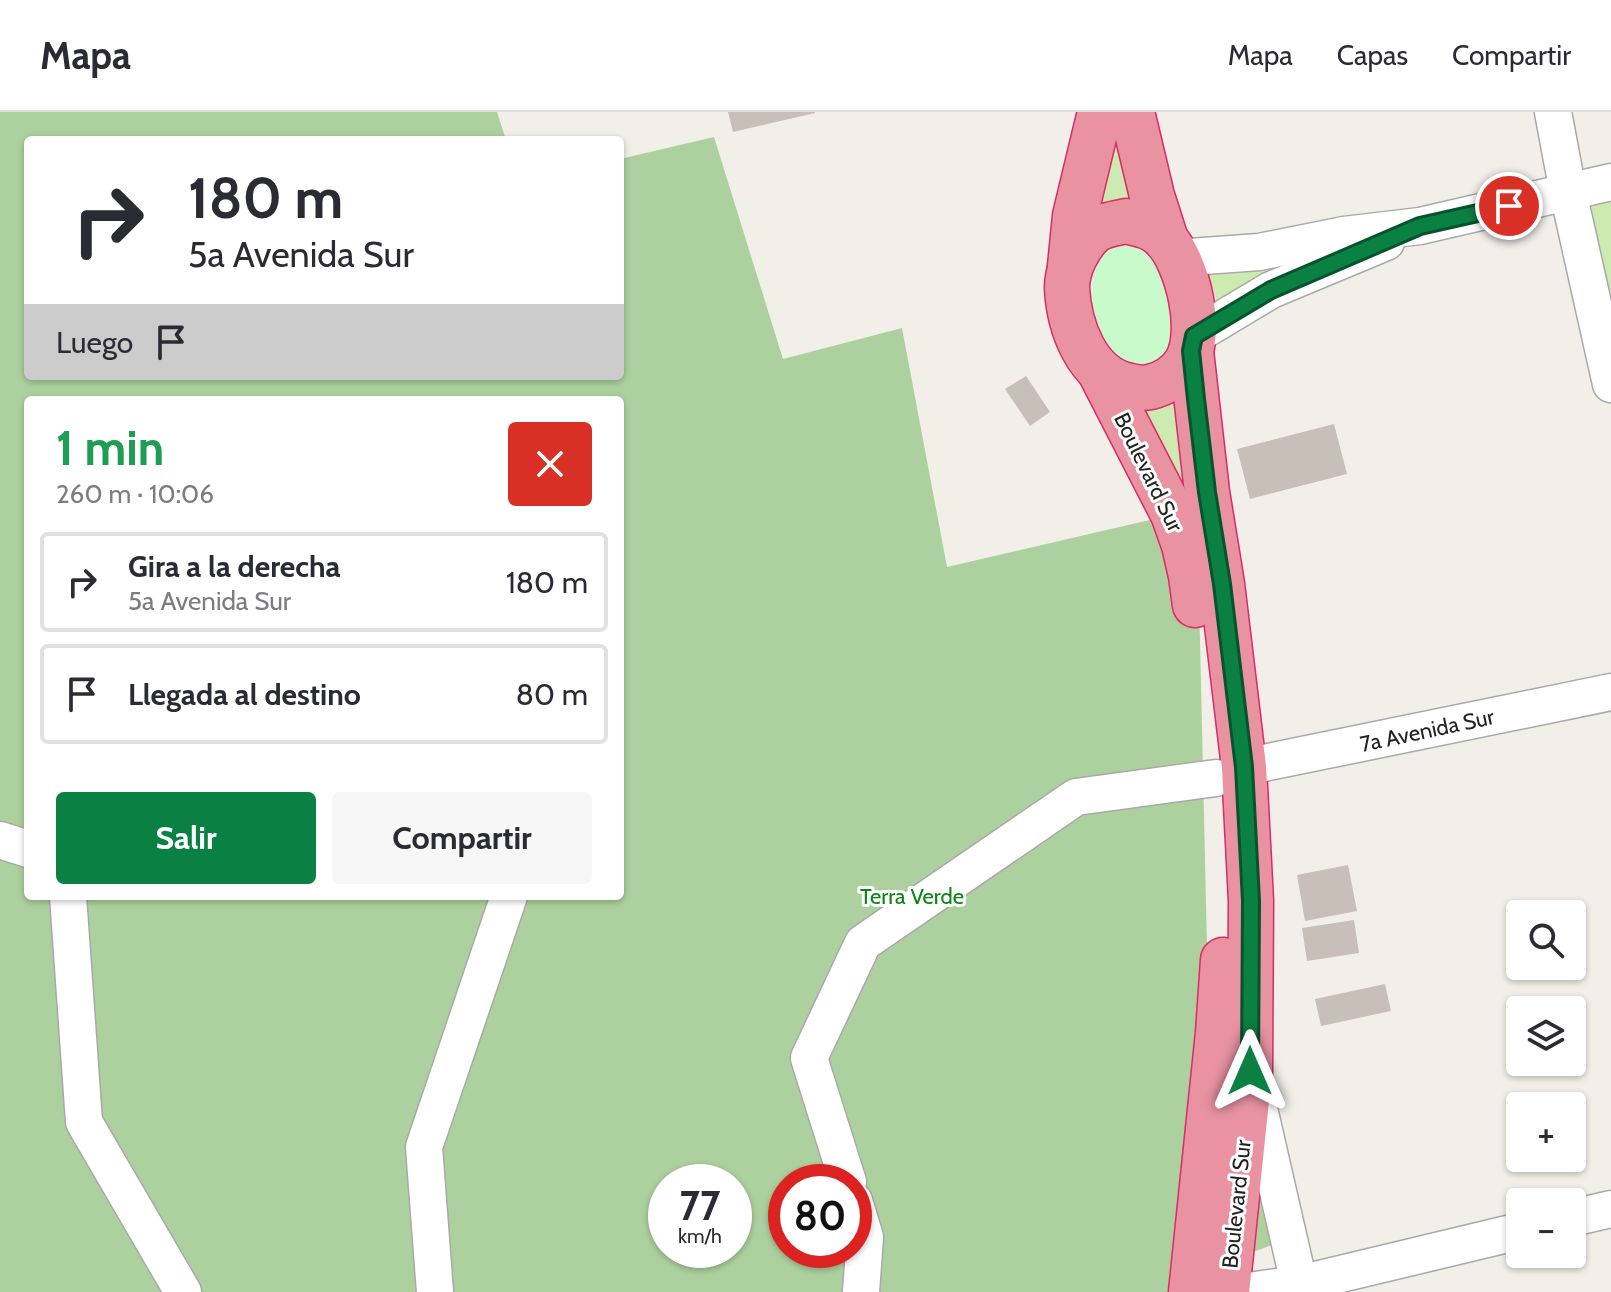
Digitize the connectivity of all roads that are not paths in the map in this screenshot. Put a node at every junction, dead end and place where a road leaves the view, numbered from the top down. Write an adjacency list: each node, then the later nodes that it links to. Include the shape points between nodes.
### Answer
1 (1100, 112): 8 (highway, via 1075,216)
2 (1132, 112): 7 (highway)
3 (1553, 112): 5 (street)
4 (1611, 182): 5 (street)
5 (1568, 192): 6 (street); 11 (street)
6 (1420, 226): 7 (street, via 1259,252); 9 (street, via 1271,290)
7 (1171, 249): 8 (highway, via 1151,227 1126,221 1110,224 1081,246); 9 (highway, via 1188,284)
8 (1070, 271): 10 (highway, via 1067,287 1074,328)
9 (1192, 344): 10 (highway, via 1184,365 1159,385 1142,389 1112,382); 13 (highway, Boulevard Sur, via 1222,584)
10 (1100, 372): 13 (highway, Boulevard Sur, via 1184,545)
11 (1611, 384)
12 (1611, 692): 13 (street, 7a Avenida Sur)
13 (1230, 773): 18 (highway, Boulevard Sur, via 1251,901); 19 (street, 7a Avenida Sur, via 1076,797 863,943 809,1058); 28 (highway, Boulevard Sur, via 1219,823 1222,989)
14 (0, 840): 15 (street)
15 (24, 848)
16 (68, 900): 25 (street, via 84,1122)
17 (508, 900): 26 (street, via 424,1147)
18 (1250, 1071): 24 (street); 29 (highway, Boulevard Sur)
19 (842, 1164)
20 (1611, 1209): 21 (street)
21 (1586, 1215)
22 (1506, 1235): 24 (street)
23 (863, 1268): 27 (street)
24 (1300, 1288): 30 (street)
25 (183, 1292)
26 (435, 1292)
27 (861, 1292)
28 (1191, 1292)
29 (1227, 1292)
30 (1241, 1292)

